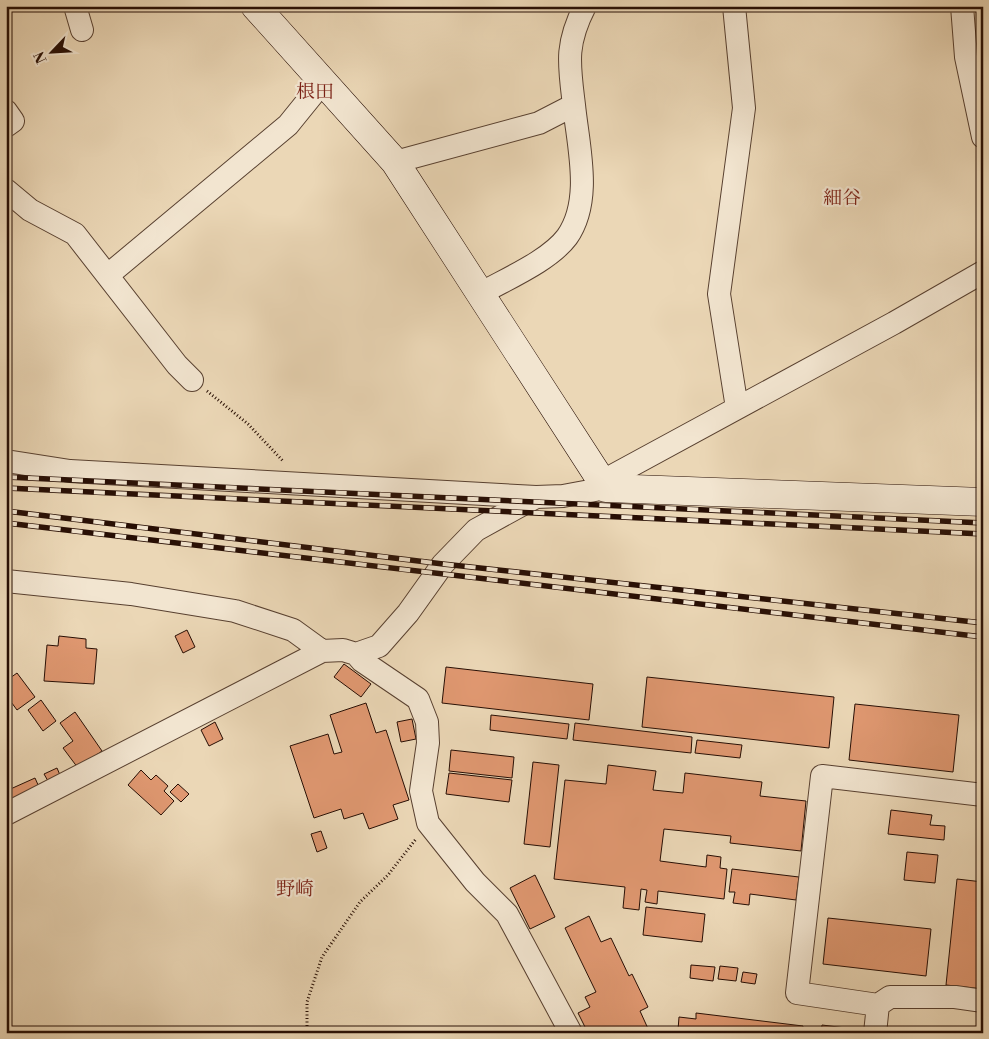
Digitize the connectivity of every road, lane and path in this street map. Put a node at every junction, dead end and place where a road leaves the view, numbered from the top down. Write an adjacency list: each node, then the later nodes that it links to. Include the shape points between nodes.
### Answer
1 (75, 6): 6 (street)
2 (255, 6): 7 (street)
3 (585, 6): 8 (street, via 575,26 568,55)
4 (734, 6): 18 (street, via 744,108 719,294)
5 (962, 6): 11 (street, via 966,57)
6 (82, 30)
7 (322, 82): 12 (street); 15 (street, via 288,125)
8 (574, 105): 12 (street, via 538,123); 16 (street, via 582,184 578,212 567,237 546,256)
9 (6, 111): 10 (street, via 13,121)
10 (6, 126)
11 (983, 137)
12 (395, 162): 16 (street)
13 (6, 190): 15 (street, via 30,210 75,234)
14 (983, 272): 18 (street)
15 (108, 275): 17 (street)
16 (480, 294): 21 (street)
17 (192, 380): 20 (path, via 248,424)
18 (736, 408): 21 (street)
19 (6, 461): 20 (street, via 70,471)
20 (304, 484): 22 (street)
21 (604, 484): 22 (street, via 562,496); 23 (street)
22 (536, 497): 26 (street, via 476,530 443,564 380,646)
23 (983, 502)
24 (6, 581): 25 (street, via 131,594 235,611 293,630)
25 (322, 651): 26 (street, via 342,650); 28 (street)
26 (356, 654): 29 (street, via 362,662 418,699 427,722 428,743 421,791)
27 (983, 795): 31 (street, via 822,776 797,993)
28 (6, 814)
29 (428, 823): 32 (path, via 388,875 360,902 322,958 307,1002); 33 (street, via 475,882 507,914)
30 (983, 1001): 31 (street, via 954,997 890,997)
31 (878, 1005): 34 (street)
32 (308, 1033)
33 (571, 1033)
34 (875, 1033)

